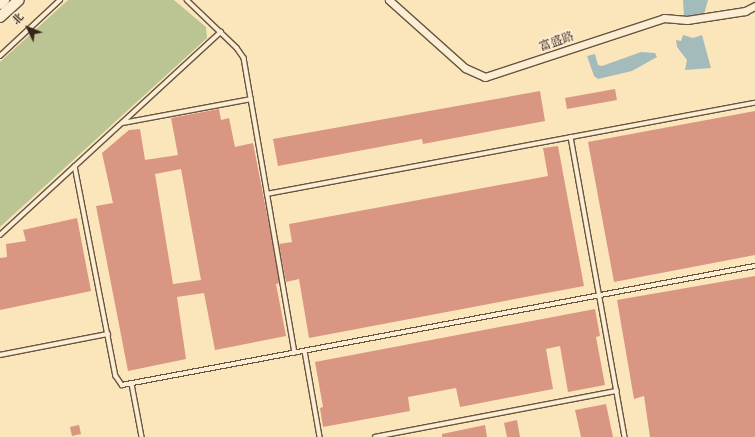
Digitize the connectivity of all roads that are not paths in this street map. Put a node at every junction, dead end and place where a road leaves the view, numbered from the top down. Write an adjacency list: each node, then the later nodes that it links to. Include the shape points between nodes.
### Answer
1 (4, 0): 6 (main road)
2 (19, 0): 8 (main road)
3 (60, 0): 10 (lane)
4 (187, 0): 9 (lane)
5 (389, 0): 7 (street, 富盛路, via 465,68 485,78 664,18 686,20 745,11)
6 (0, 4)
7 (755, 6)
8 (0, 17)
9 (221, 32): 11 (lane, via 244,58); 13 (lane)
10 (0, 56)
11 (251, 99): 13 (lane); 16 (lane)
12 (755, 103): 14 (lane)
13 (122, 124): 15 (lane)
14 (571, 137): 16 (lane); 19 (lane)
15 (75, 166): 17 (lane); 20 (lane)
16 (267, 194): 22 (lane)
17 (0, 235)
18 (755, 266): 19 (lane)
19 (600, 295): 21 (lane); 25 (lane)
20 (108, 334): 23 (lane); 24 (lane, via 118,382)
21 (305, 351): 22 (lane); 27 (lane)
22 (295, 353): 24 (lane)
23 (0, 355)
24 (132, 384): 26 (lane)
25 (617, 391): 28 (lane); 29 (lane)
26 (142, 437)
27 (320, 437)
28 (375, 437)
29 (625, 437)

